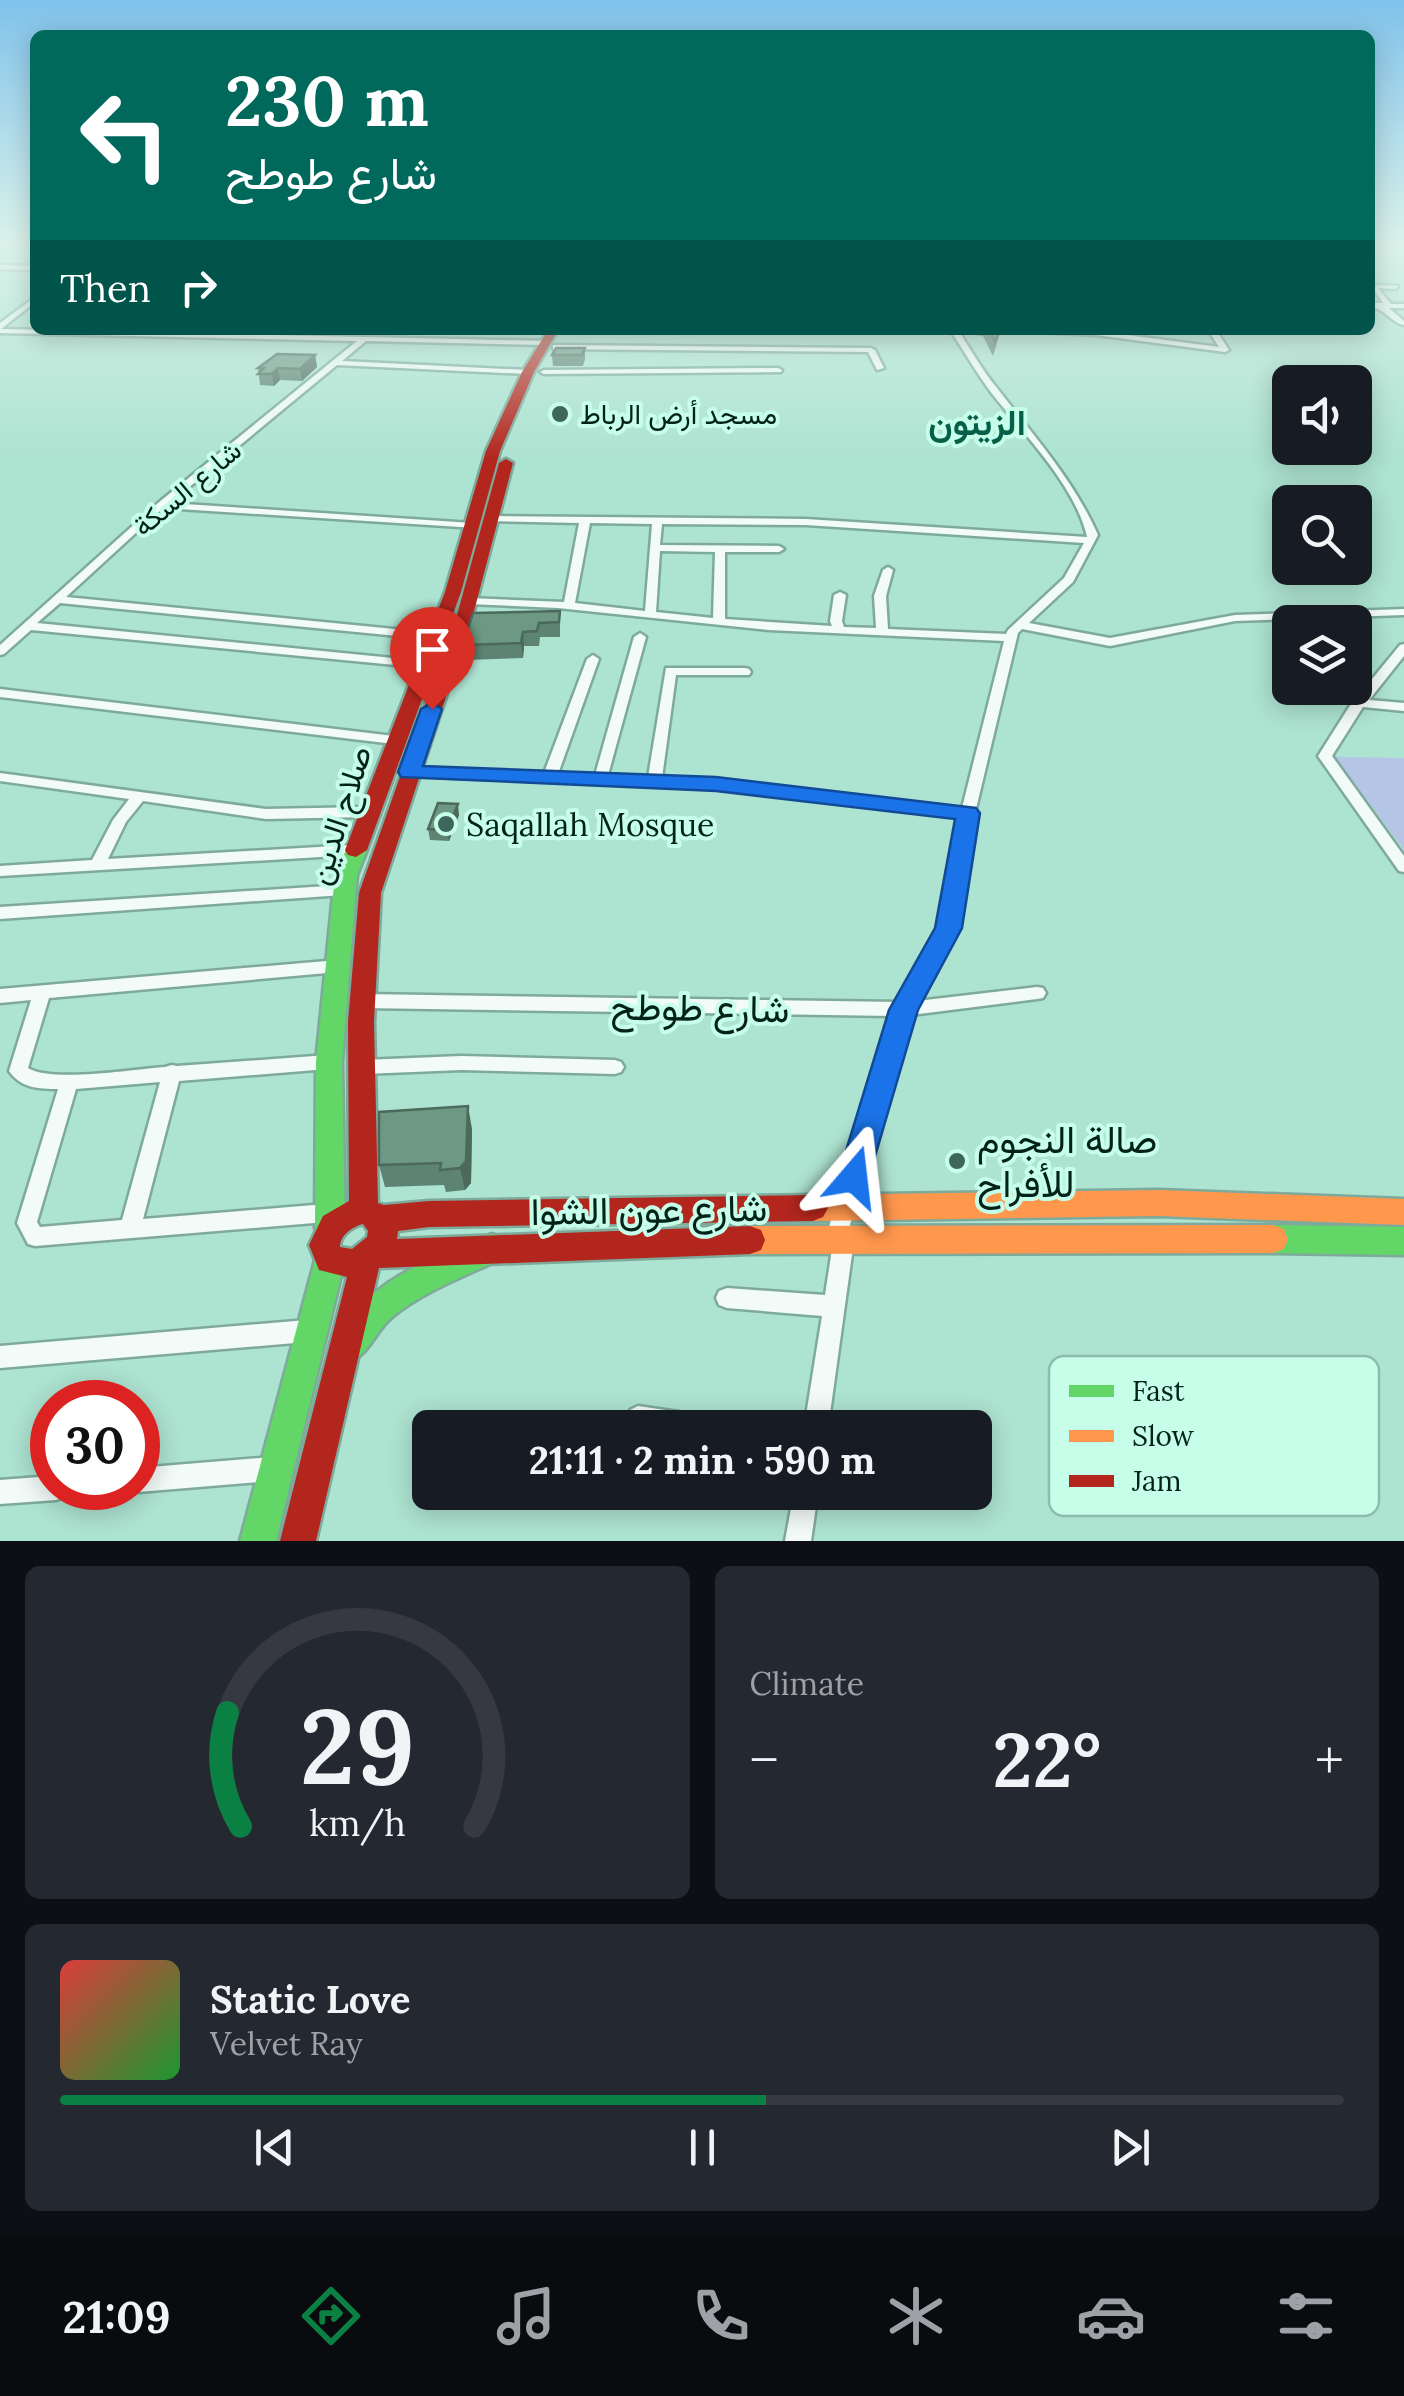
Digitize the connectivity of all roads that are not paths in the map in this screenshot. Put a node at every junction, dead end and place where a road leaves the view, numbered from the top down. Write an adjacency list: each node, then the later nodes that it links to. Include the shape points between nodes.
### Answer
1 (0, 329): 2 (street)
2 (30, 330)
3 (218, 335): 9 (street)
4 (370, 335): 9 (street, شارع السكة)
5 (957, 335): 18 (street, via 1080,503)
6 (1111, 335): 7 (street, via 1224,350)
7 (1215, 335)
8 (554, 338): 9 (street); 11 (street, via 870,350); 13 (main road, صلاح الدين)
9 (364, 339): 10 (street, شارع السكة)
10 (338, 364): 13 (street); 14 (street, شارع السكة)
11 (880, 368)
12 (778, 370): 13 (street)
13 (536, 372): 17 (main road, صلاح الدين, via 494,451)
14 (161, 505): 17 (street); 24 (street, شارع السكة)
15 (586, 520): 16 (street); 17 (street); 26 (street)
16 (657, 520): 18 (street); 19 (street)
17 (482, 522): 25 (main road, صلاح الدين); 34 (main road, صلاح الدين)
18 (1092, 540): 30 (street, via 1069,580)
19 (655, 548): 20 (street); 28 (street)
20 (720, 549): 21 (street); 29 (street)
21 (778, 549)
22 (888, 570): 33 (street, via 880,596)
23 (840, 595): 32 (street)
24 (60, 600): 31 (street, شارع السكة); 34 (street)
25 (469, 601): 26 (street); 48 (main road, صلاح الدين)
26 (568, 606): 28 (street)
27 (1404, 612): 30 (street, via 1235,618 1110,642)
28 (650, 614): 29 (street)
29 (719, 622): 32 (street)
30 (1022, 624): 36 (street)
31 (30, 626): 37 (street, شارع السكة); 40 (street)
32 (840, 630): 33 (street)
33 (882, 632): 36 (street)
34 (435, 637): 40 (main road, صلاح الدين)
35 (640, 638): 51 (street)
36 (1011, 638): 55 (street)
37 (4, 645)
38 (1404, 648): 42 (street)
39 (592, 659): 50 (street)
40 (424, 666): 47 (main road, صلاح الدين)
41 (745, 672): 52 (street, via 670,670)
42 (1372, 688)
43 (0, 692): 47 (street)
44 (1372, 704): 46 (street)
45 (1359, 705): 58 (street, via 1325,756)
46 (1404, 707)
47 (394, 740): 54 (main road, صلاح الدين)
48 (409, 772): 50 (street); 66 (main road, صلاح الدين, via 370,892)
49 (0, 777): 53 (street)
50 (549, 778): 51 (street)
51 (600, 780): 52 (street)
52 (654, 782): 55 (street)
53 (140, 796): 54 (street, via 290,816); 57 (street)
54 (366, 812): 56 (main road, صلاح الدين)
55 (968, 813): 67 (street, via 948,928)
56 (353, 850): 57 (street); 60 (main road, صلاح الدين)
57 (97, 866): 59 (street)
58 (1404, 867)
59 (0, 871)
60 (343, 890): 61 (street); 62 (main road, صلاح الدين)
61 (0, 914)
62 (338, 966): 63 (street); 68 (main road, صلاح الدين)
63 (42, 993): 65 (street); 72 (street, via 18,1071 34,1082)
64 (1037, 993): 67 (street, شارع طوطح)
65 (0, 996)
66 (362, 1001): 67 (street, شارع طوطح); 69 (main road, صلاح الدين)
67 (904, 1010): 73 (street)
68 (329, 1062): 71 (street); 76 (main road, صلاح الدين)
69 (363, 1066): 70 (street); 75 (main road, صلاح الدين)
70 (615, 1068)
71 (172, 1072): 72 (street); 77 (street)
72 (69, 1082): 77 (street, via 27,1223 35,1237)
73 (844, 1210): 74 (main road, شارع عون الشوا, via 1158,1203); 75 (main road, شارع عون الشوا); 78 (street)
74 (1404, 1212)
75 (372, 1215): 76 (main road); 81 (main road, via 384,1236)
76 (330, 1220): 77 (street); 82 (main road, via 324,1245)
77 (130, 1228)
78 (840, 1240): 79 (main road, شارع عون الشوا, via 1118,1235); 80 (main road, شارع عون الشوا); 84 (street)
79 (1404, 1241)
80 (492, 1248): 81 (main road, شارع عون الشوا); 86 (main road, via 377,1309)
81 (371, 1257): 82 (main road, via 346,1266); 86 (main road)
82 (330, 1260): 85 (main road)
83 (728, 1298): 84 (street)
84 (833, 1306): 88 (street)
85 (313, 1330): 87 (street); 89 (main road)
86 (343, 1354): 95 (main road)
87 (0, 1358)
88 (819, 1410)
89 (278, 1468): 90 (street); 94 (main road)
90 (160, 1478)
91 (30, 1490): 92 (street)
92 (0, 1492)
93 (803, 1510): 96 (street)
94 (258, 1541)
95 (298, 1541)
96 (798, 1541)

